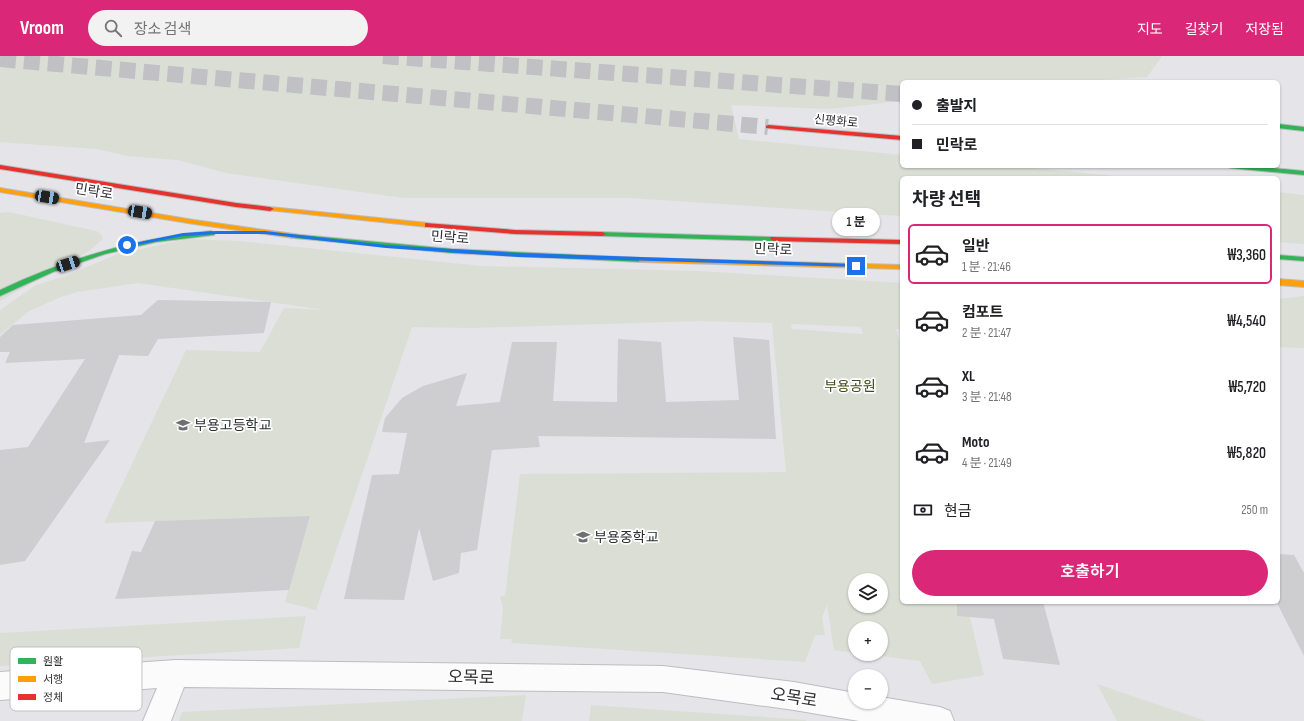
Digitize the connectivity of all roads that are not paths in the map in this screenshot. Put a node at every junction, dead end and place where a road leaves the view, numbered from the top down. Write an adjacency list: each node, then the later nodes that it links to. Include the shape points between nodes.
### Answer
1 (1280, 126): 3 (main road)
2 (768, 127): 4 (main road, 신평화로)
3 (1304, 129)
4 (900, 138)
5 (0, 167): 10 (main road, 민락로, via 236,205 408,224 515,232)
6 (1251, 168): 7 (main road)
7 (1304, 173)
8 (0, 190): 9 (main road, 민락로)
9 (265, 233): 13 (main road, 민락로, via 386,246 518,255); 16 (main road, via 216,232 156,238 68,264)
10 (900, 242)
11 (1280, 257): 12 (main road)
12 (1304, 259)
13 (900, 267)
14 (1280, 282): 15 (main road)
15 (1304, 284)
16 (0, 293)
17 (176, 673): 18 (street, 오목로); 21 (street); 22 (street, 오목로, via 663,679 794,696)
18 (142, 676)
19 (10, 685): 20 (street, 오목로)
20 (0, 686)
21 (157, 721)
22 (940, 721)

